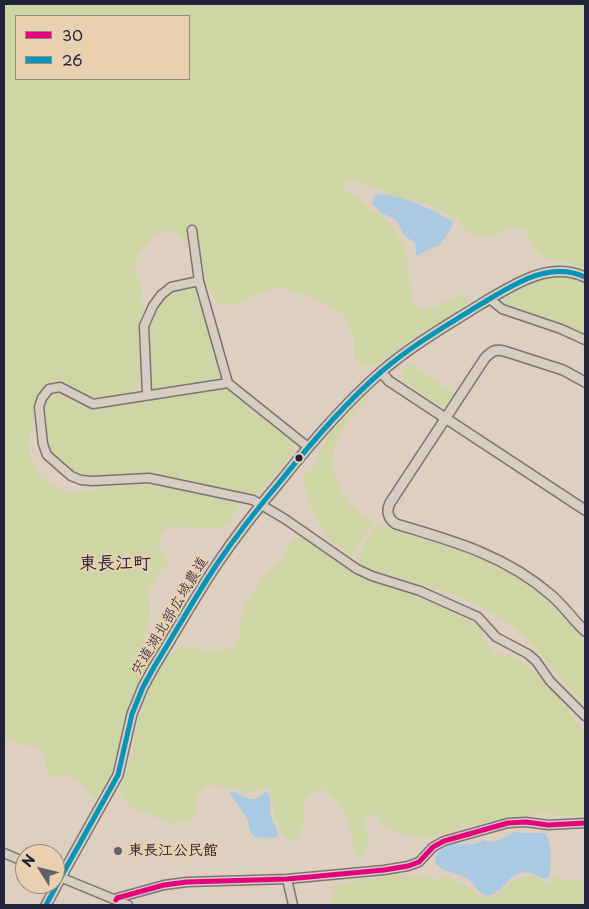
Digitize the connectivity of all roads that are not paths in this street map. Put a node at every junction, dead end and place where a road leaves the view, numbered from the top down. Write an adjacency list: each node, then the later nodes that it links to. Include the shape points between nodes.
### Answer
1 (192, 230): 3 (street)
2 (585, 277): 4 (street, 宍道湖北部広域農道, via 569,271 547,272)
3 (199, 281): 8 (street); 9 (street, via 171,287 153,306 144,326)
4 (490, 299): 5 (street, via 502,309); 6 (street, 宍道湖北部広域農道)
5 (585, 340)
6 (381, 372): 10 (street, via 389,381); 11 (street, 宍道湖北部広域農道)
7 (585, 382): 10 (street, via 562,370 497,350 486,358)
8 (228, 383): 9 (street); 11 (street)
9 (147, 395): 12 (street, via 93,404 60,387 49,389 39,407 47,455 71,476 81,480 149,478 253,500)
10 (446, 418): 13 (street); 14 (street, via 389,506 390,518 396,524 472,548 509,565 551,595)
11 (308, 447): 12 (street, 宍道湖北部広域農道)
12 (261, 505): 15 (street, via 357,569 420,591 478,617 496,637 536,661 550,681); 17 (street, 宍道湖北部広域農道, via 216,565 143,687 132,714 118,775)
13 (585, 510)
14 (585, 631)
15 (585, 716)
16 (585, 823): 19 (street, via 508,823 438,844 419,862 408,866)
17 (65, 864)
18 (65, 879): 20 (street)
19 (287, 879): 20 (street, via 187,882); 22 (street)
20 (116, 900): 21 (street)
21 (128, 905)
22 (293, 905)

